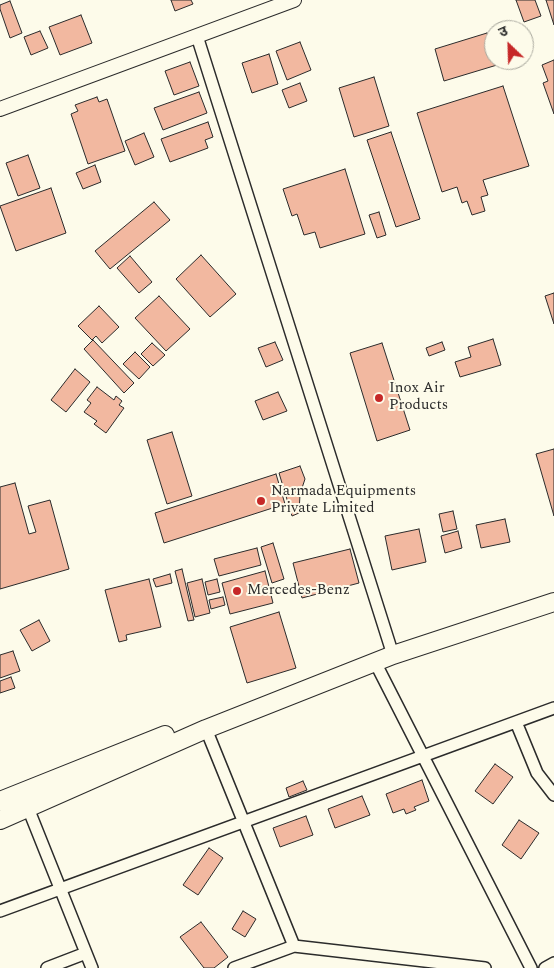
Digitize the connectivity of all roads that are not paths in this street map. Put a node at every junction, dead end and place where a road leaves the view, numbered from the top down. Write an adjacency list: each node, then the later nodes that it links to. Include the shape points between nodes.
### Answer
1 (294, 0): 2 (street)
2 (198, 36): 3 (street); 6 (street)
3 (0, 109)
4 (554, 595): 6 (main road)
5 (554, 602): 6 (main road)
6 (392, 651): 7 (main road); 13 (main road)
7 (375, 662): 10 (main road); 11 (street)
8 (554, 708): 9 (street)
9 (516, 722): 11 (street); 12 (street, via 537,773)
10 (206, 730): 14 (main road); 16 (street)
11 (422, 757): 16 (street); 26 (street)
12 (554, 795)
13 (0, 801)
14 (28, 808): 15 (main road); 17 (street)
15 (0, 820)
16 (244, 822): 17 (street); 19 (street)
17 (61, 889): 18 (street); 20 (street)
18 (0, 911)
19 (294, 946): 24 (street); 25 (street)
20 (86, 953): 22 (street); 23 (street)
21 (554, 963): 27 (street)
22 (46, 968)
23 (92, 968)
24 (234, 968)
25 (485, 968)
26 (531, 968)
27 (545, 968)

